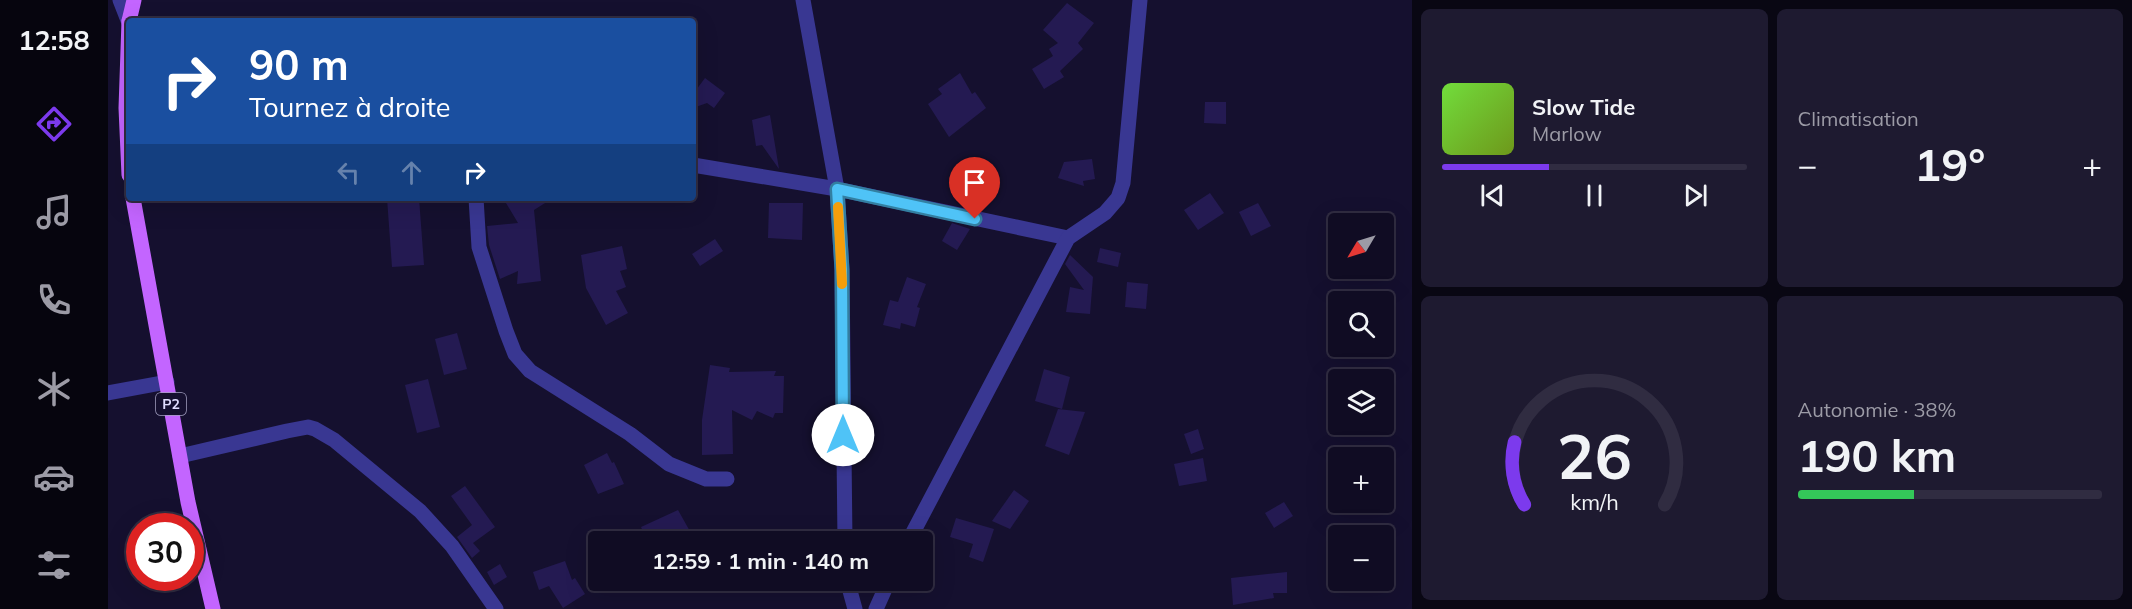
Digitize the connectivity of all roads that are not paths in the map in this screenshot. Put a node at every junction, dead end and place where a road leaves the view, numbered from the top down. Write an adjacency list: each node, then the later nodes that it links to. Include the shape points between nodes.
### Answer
1 (120, 0): 5 (street)
2 (134, 0): 6 (main road)
3 (803, 0): 8 (street)
4 (1140, 0): 11 (street, via 1118,198 1105,213)
5 (127, 18)
6 (130, 18)
7 (696, 166): 8 (street)
8 (837, 189): 11 (street); 16 (street, via 842,270)
9 (134, 201): 12 (main road, P2)
10 (476, 201): 15 (street, via 479,247 515,354 530,371 630,434 669,465 706,479)
11 (1068, 238): 17 (street)
12 (167, 382): 13 (street); 14 (main road, P2)
13 (108, 393)
14 (180, 456): 20 (main road, P2); 21 (street, via 287,431 315,429 334,440 420,511 452,546)
15 (727, 479)
16 (845, 531)
17 (914, 531)
18 (850, 591): 22 (street)
19 (884, 591): 23 (street)
20 (213, 609)
21 (496, 609)
22 (855, 609)
23 (876, 609)

